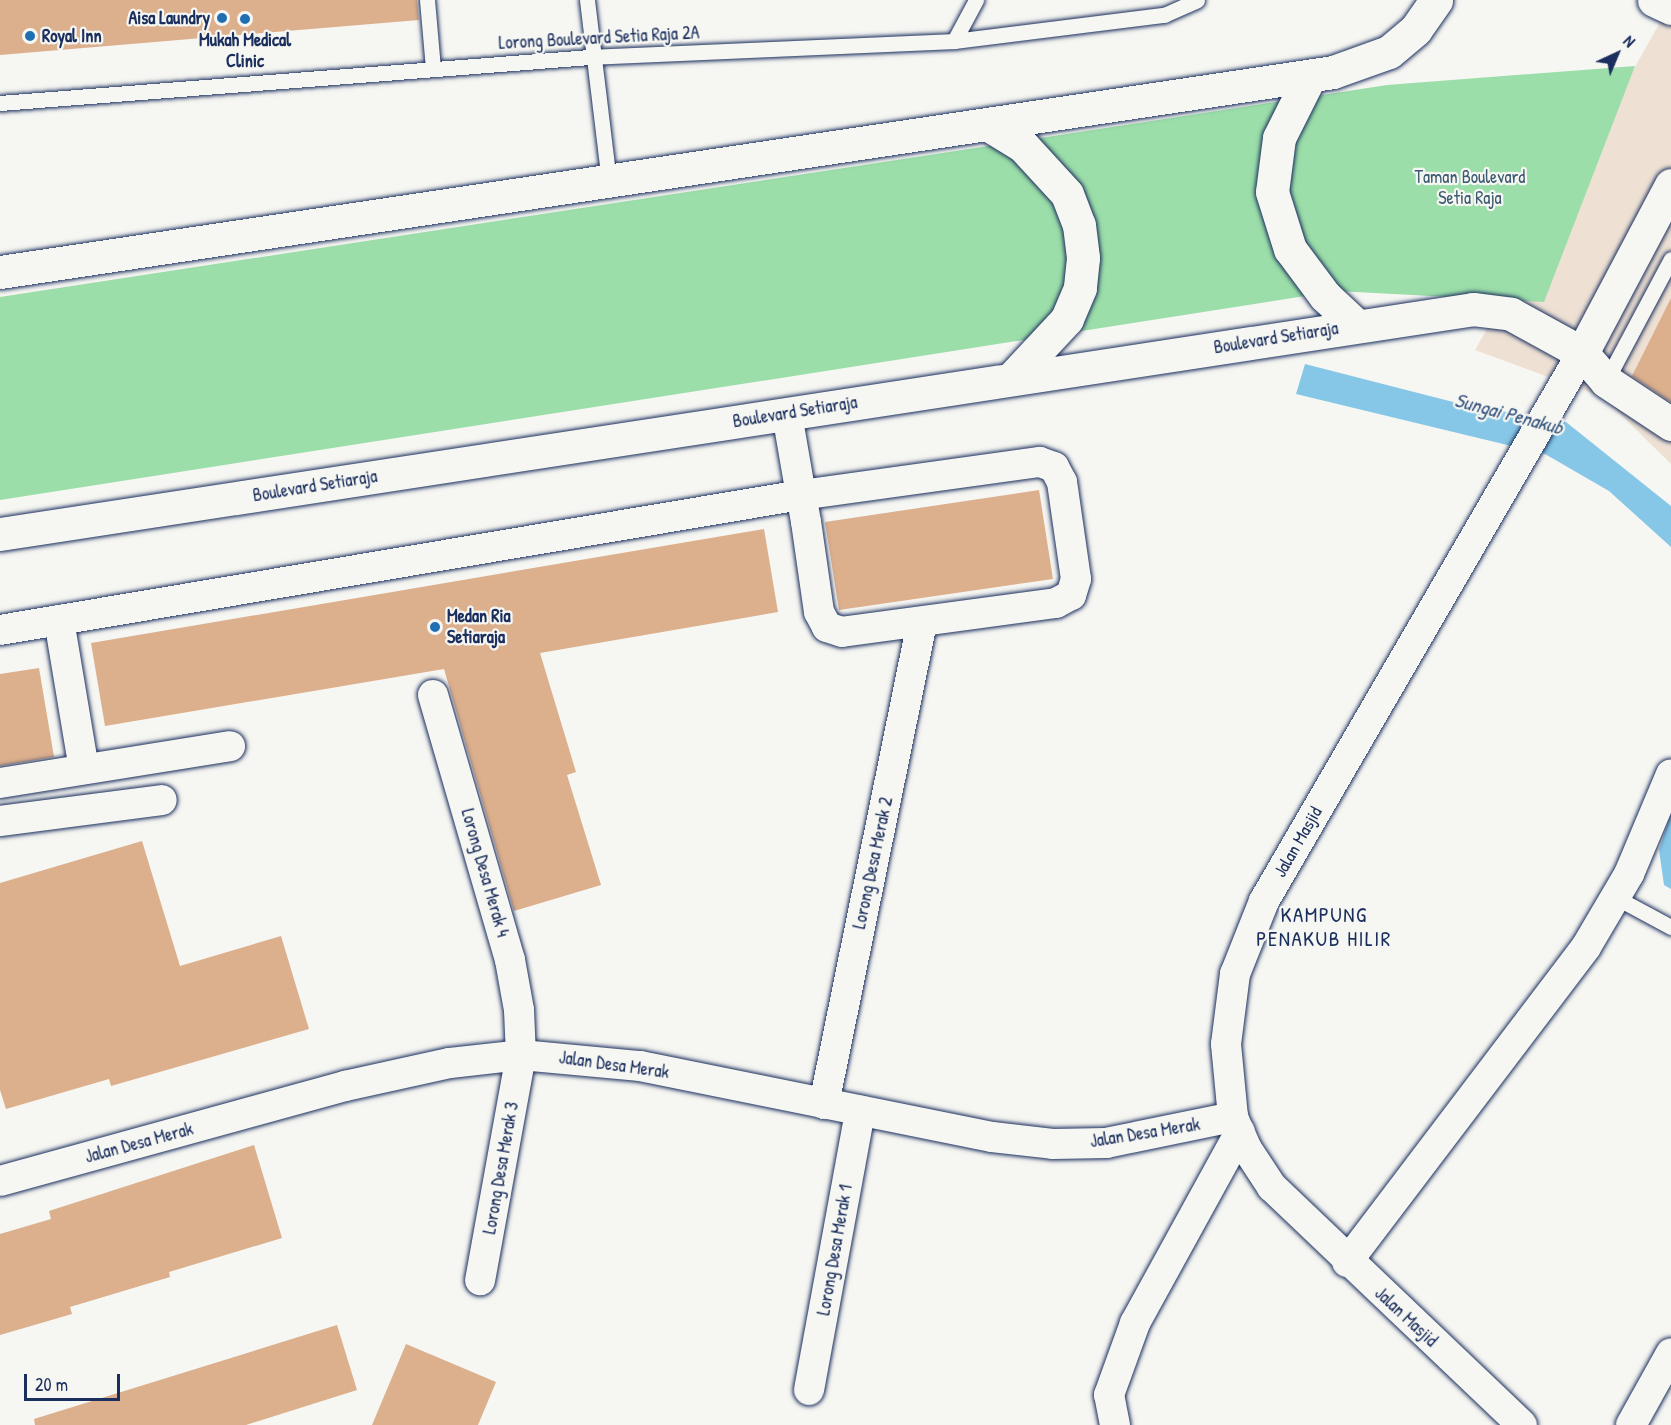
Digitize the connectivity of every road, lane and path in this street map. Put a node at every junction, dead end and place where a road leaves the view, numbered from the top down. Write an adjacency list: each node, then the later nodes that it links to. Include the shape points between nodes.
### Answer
1 (427, 0): 10 (lane)
2 (587, 0): 9 (lane)
3 (976, 0): 8 (lane)
4 (1197, 0): 8 (lane, Lorong Boulevard Setia Raja 2A, via 1164,15)
5 (1436, 0): 11 (street, via 1416,29 1389,52 1352,68)
6 (1654, 0): 7 (street)
7 (1671, 9)
8 (954, 41): 9 (lane, Lorong Boulevard Setia Raja 2A)
9 (590, 57): 10 (lane, Lorong Boulevard Setia Raja 2A); 14 (lane)
10 (433, 69): 12 (lane, Lorong Boulevard Setia Raja 2A)
11 (1310, 76): 13 (street); 18 (street, via 1279,138 1272,192 1280,225 1295,256 1325,296)
12 (0, 104)
13 (987, 124): 14 (street); 20 (street, via 1023,146 1067,194 1079,225 1083,258 1080,288 1067,319)
14 (609, 181): 17 (street)
15 (1671, 185): 19 (street)
16 (1671, 259): 21 (lane)
17 (0, 272)
18 (1357, 326): 19 (street, Boulevard Setiaraja, via 1493,309 1529,322); 20 (street, Boulevard Setiaraja)
19 (1582, 353): 21 (street); 41 (street, Jalan Masjid, via 1285,863 1249,936 1229,1007 1226,1081)
20 (1011, 379): 22 (street, Boulevard Setiaraja)
21 (1606, 381): 23 (street)
22 (787, 414): 24 (street); 25 (street, Boulevard Setiaraja)
23 (1671, 424)
24 (801, 495): 26 (street); 27 (street, via 819,612 827,627 842,632); 27 (street, via 1040,462 1054,467 1062,482 1076,579 1071,595 1056,603)
25 (0, 534)
26 (59, 620): 28 (street); 31 (street)
27 (922, 622): 39 (street, Lorong Desa Merak 2)
28 (0, 630)
29 (433, 695): 38 (street, Lorong Desa Merak 4, via 510,960 519,1010)
30 (230, 746): 31 (street)
31 (84, 769): 33 (street)
32 (1671, 774): 36 (street)
33 (0, 783)
34 (162, 800): 35 (street)
35 (0, 821)
36 (1615, 897): 37 (lane); 43 (street, via 1527,1028)
37 (1671, 927)
38 (520, 1055): 39 (street, Jalan Desa Merak, via 640,1066); 42 (street, Jalan Desa Merak, via 450,1063 345,1086); 44 (street, Lorong Desa Merak 3)
39 (824, 1104): 40 (street, Jalan Desa Merak)
40 (860, 1111): 41 (street, Jalan Desa Merak, via 992,1137 1053,1144 1106,1143); 46 (street, Lorong Desa Merak 1)
41 (1237, 1124): 43 (street, Jalan Masjid, via 1272,1187); 48 (street, via 1135,1323 1109,1395)
42 (0, 1181)
43 (1347, 1262): 49 (street, Jalan Masjid)
44 (480, 1280)
45 (1671, 1353): 47 (street)
46 (809, 1390)
47 (1630, 1420)
48 (1115, 1425)
49 (1522, 1425)

